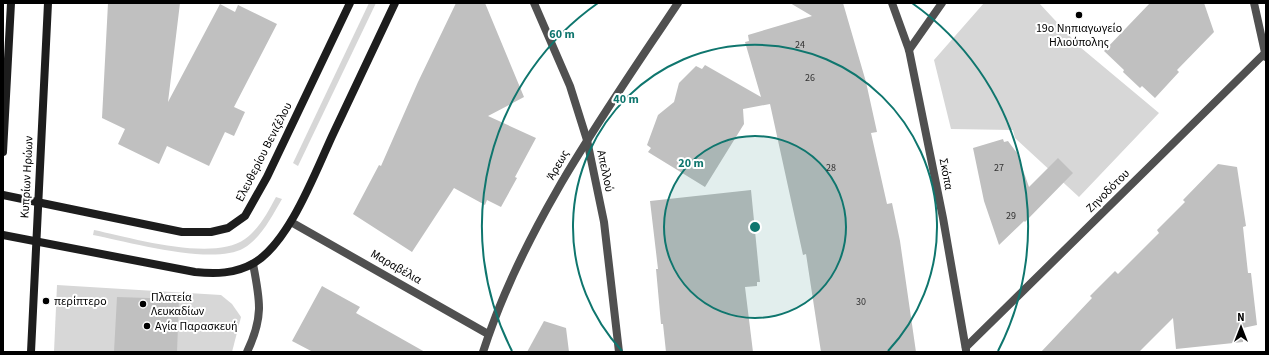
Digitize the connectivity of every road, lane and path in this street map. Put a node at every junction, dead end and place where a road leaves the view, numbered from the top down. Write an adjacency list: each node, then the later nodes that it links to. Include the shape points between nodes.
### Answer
1 (11, 3): 13 (main road)
2 (48, 3): 15 (main road, Κυπρίων Ηρώων)
3 (350, 3): 15 (main road, Ελευθερίου Βενιζέλου, via 266,177 244,216 228,228 211,232 182,232)
4 (395, 3): 16 (main road)
5 (534, 3): 12 (street, Απελλού, via 570,86)
6 (678, 3): 12 (street, Άρεως)
7 (892, 3): 10 (street, Σκόπα)
8 (942, 3): 10 (street)
9 (1254, 3): 11 (street)
10 (909, 50): 21 (street, Σκόπα, via 943,218)
11 (1266, 54): 21 (street, Ζηνοδότου)
12 (587, 140): 20 (street, Άρεως, via 509,282); 25 (street, Απελλού, via 604,222)
13 (3, 152)
14 (3, 195): 15 (main road, Ελευθερίου Βενιζέλου)
15 (37, 202): 18 (main road, Κυπρίων Ηρώων)
16 (291, 222): 19 (main road, via 266,255); 20 (street, Μαραβέλια)
17 (3, 235): 18 (main road)
18 (36, 241): 19 (main road, via 195,272 220,274); 22 (main road, Κυπρίων Ηρώων)
19 (253, 264): 23 (street, via 260,302 254,339)
20 (488, 334): 24 (street, Άρεως)
21 (966, 350)
22 (31, 352)
23 (247, 352)
24 (482, 352)
25 (619, 352)

